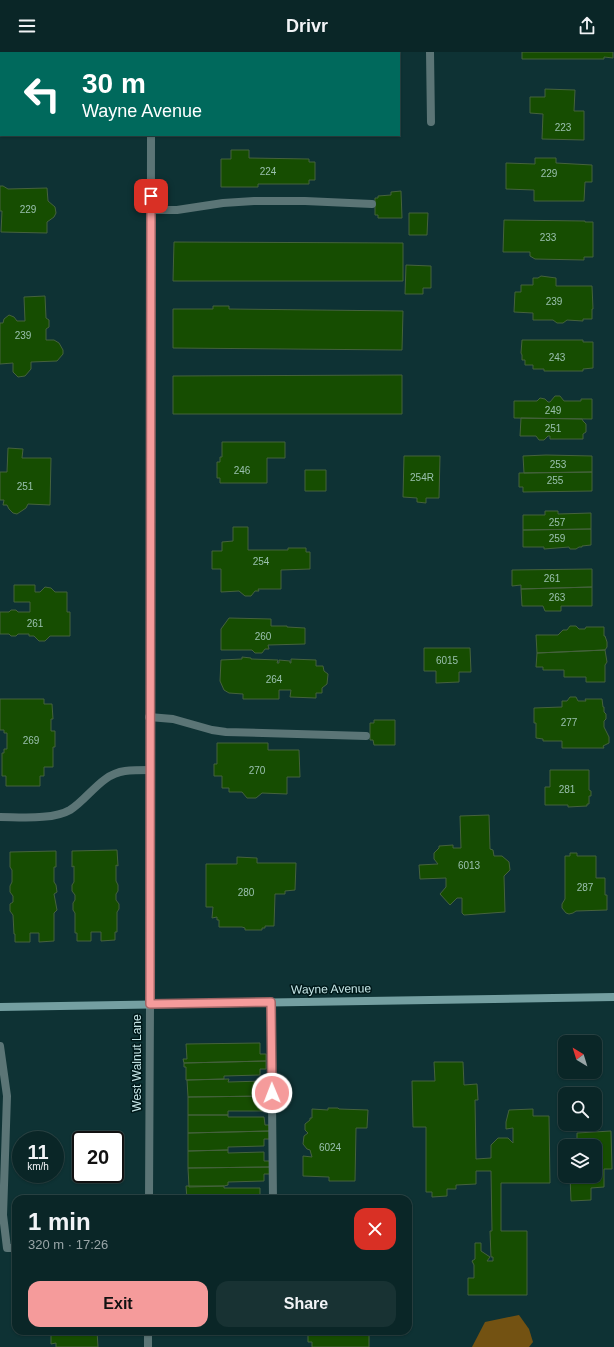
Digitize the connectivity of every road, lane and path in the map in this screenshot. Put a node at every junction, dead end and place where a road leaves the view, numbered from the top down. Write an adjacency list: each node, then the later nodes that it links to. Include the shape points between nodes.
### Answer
1 (430, 52): 2 (street)
2 (431, 122)
3 (151, 136): 5 (street, West Walnut Lane)
4 (372, 204): 5 (street, via 254,200 177,210)
5 (151, 210): 6 (street, West Walnut Lane)
6 (149, 717): 7 (street, via 173,718 226,732); 8 (street, West Walnut Lane)
7 (366, 736)
8 (150, 770): 9 (street, via 113,774 69,810 55,815); 12 (street, West Walnut Lane)
9 (0, 817)
10 (614, 996): 11 (main road, Wayne Avenue)
11 (271, 1002): 12 (main road, Wayne Avenue); 16 (street)
12 (150, 1004): 13 (main road, Wayne Avenue); 15 (street, West Walnut Lane)
13 (0, 1007)
14 (0, 1046): 17 (street, via 7,1096 3,1215 7,1248)
15 (149, 1195)
16 (273, 1195)
17 (12, 1248)
18 (148, 1335): 19 (street)
19 (148, 1347)

